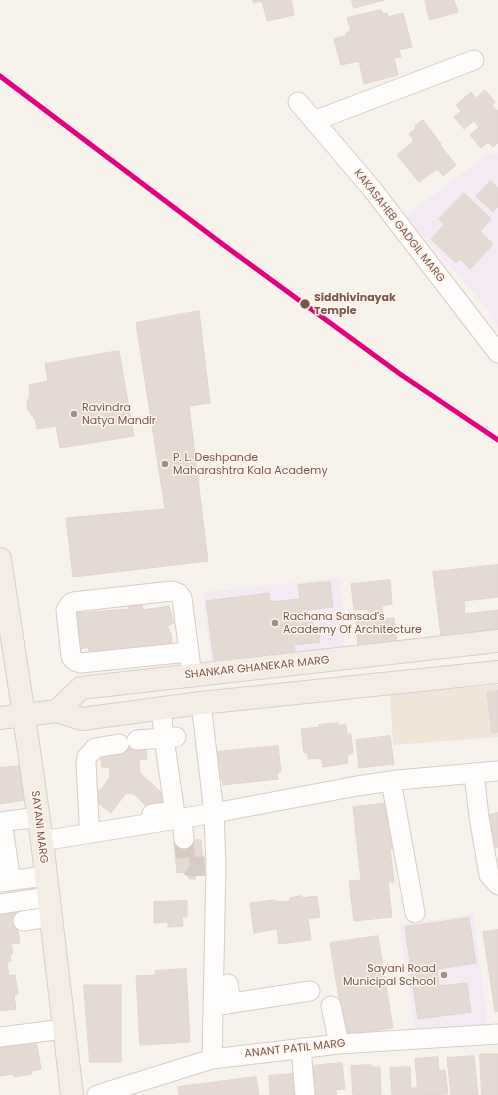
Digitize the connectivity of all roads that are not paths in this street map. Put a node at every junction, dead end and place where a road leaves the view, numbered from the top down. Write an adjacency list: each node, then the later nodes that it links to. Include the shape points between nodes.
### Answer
1 (474, 60): 3 (street)
2 (298, 102): 3 (street, KAKASAHEB GADGIL MARG)
3 (314, 121): 4 (street, KAKASAHEB GADGIL MARG, via 372,189)
4 (498, 353)
5 (0, 559): 15 (main road, SAYANI MARG)
6 (498, 642): 10 (main road, SHANKAR GHANEKAR MARG)
7 (188, 652): 8 (street); 8 (street, via 182,598 178,593 172,591 70,604 66,610 73,659 81,663); 10 (street)
8 (113, 660): 11 (street)
9 (498, 672): 12 (main road)
10 (192, 676): 11 (main road, SHANKAR GHANEKAR MARG)
11 (115, 684): 14 (main road, SHANKAR GHANEKAR MARG, via 81,688)
12 (202, 703): 13 (main road); 23 (street)
13 (167, 707): 14 (main road, via 82,719); 17 (street)
14 (57, 711): 15 (main road)
15 (24, 716): 16 (main road); 27 (main road, SAYANI MARG)
16 (0, 718)
17 (172, 739): 18 (street); 26 (street, via 174,807 170,811)
18 (137, 740)
19 (119, 744): 26 (street, via 95,748 87,757)
20 (498, 771): 21 (street)
21 (474, 773): 22 (street); 32 (street, via 489,875)
22 (392, 788): 23 (street, via 358,795); 35 (street)
23 (214, 813): 24 (street); 39 (street, via 211,865)
24 (182, 818): 27 (street); 28 (street)
25 (1, 822): 27 (street); 29 (street, via 9,868 8,872)
26 (89, 822): 27 (street)
27 (40, 828): 30 (main road, SAYANI MARG)
28 (184, 839)
29 (0, 874)
30 (45, 876): 31 (street); 34 (main road, SAYANI MARG)
31 (0, 882)
32 (498, 885)
33 (0, 904): 34 (street)
34 (49, 907): 36 (street); 41 (main road, SAYANI MARG)
35 (415, 913)
36 (23, 921)
37 (228, 984): 39 (street)
38 (310, 991): 39 (street)
39 (222, 1005): 46 (street)
40 (331, 1006): 44 (street)
41 (64, 1029): 43 (street); 47 (main road, SAYANI MARG)
42 (498, 1034): 44 (street, ANANT PATIL MARG)
43 (0, 1037)
44 (339, 1044): 45 (street, ANANT PATIL MARG)
45 (301, 1048): 46 (street, ANANT PATIL MARG); 49 (street)
46 (212, 1059): 48 (street, ANANT PATIL MARG)
47 (72, 1095)
48 (97, 1095)
49 (305, 1095)

